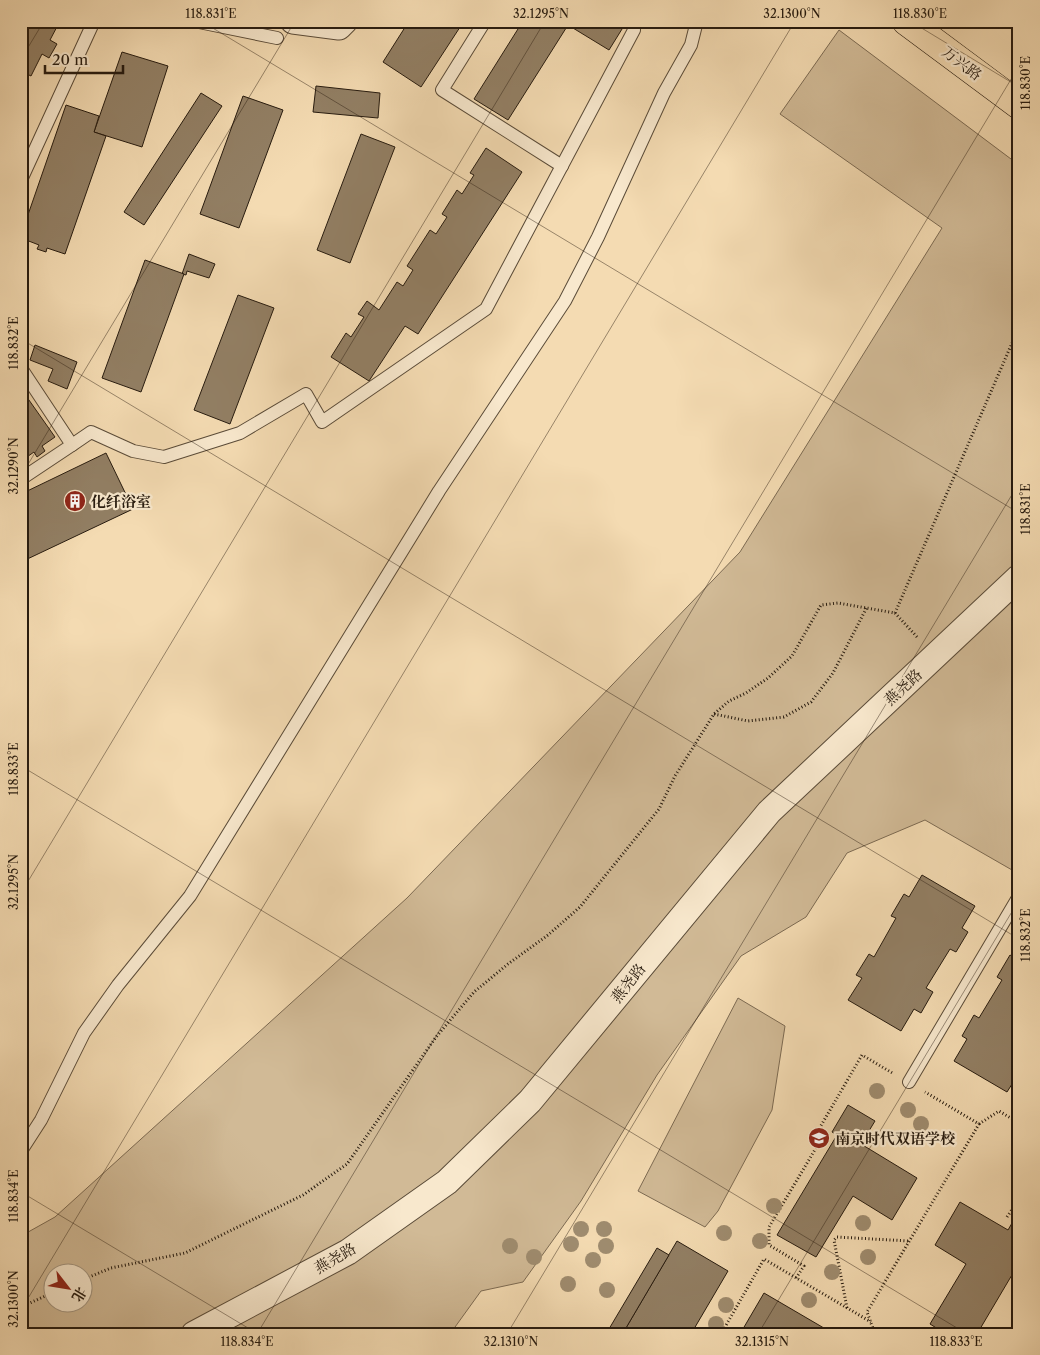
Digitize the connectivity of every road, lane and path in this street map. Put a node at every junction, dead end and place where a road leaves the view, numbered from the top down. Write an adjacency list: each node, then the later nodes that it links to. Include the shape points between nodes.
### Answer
1 (94, 21): 11 (lane)
2 (194, 21): 7 (lane)
3 (345, 21): 7 (street, via 339,27)
4 (485, 21): 10 (lane, via 442,90)
5 (697, 21): 25 (lane, via 691,45 664,93 598,238 565,300 439,491 190,896 84,1033 41,1120)
6 (906, 21): 9 (main road, 万兴路)
7 (285, 29)
8 (634, 30): 10 (lane)
9 (1019, 105)
10 (562, 166): 14 (lane, via 486,309 322,422 306,394 240,433 164,457 133,451 91,432)
11 (21, 180)
12 (1019, 327): 18 (path)
13 (21, 368): 14 (lane)
14 (72, 445): 15 (lane)
15 (21, 478)
16 (1019, 577): 19 (street, 燕尧路)
17 (867, 607): 18 (path); 20 (path, via 838,603 821,605 792,656 768,678); 20 (path, via 834,673 811,702 784,717 748,721)
18 (895, 613): 19 (path)
19 (935, 656): 36 (street, 燕尧路, via 769,812 536,1094 447,1182 348,1252)
20 (714, 714): 29 (path, via 675,776 659,809 580,907 474,992 436,1037 347,1164 303,1195 186,1253 111,1268)
21 (1019, 896): 22 (lane)
22 (909, 1082): 24 (path); 30 (path, via 862,1055 819,1129 819,1142 769,1227 769,1245 804,1266)
23 (1019, 1122): 24 (path, via 999,1111)
24 (979, 1124): 28 (path)
25 (21, 1151)
26 (1019, 1198): 27 (path)
27 (1007, 1217)
28 (909, 1241): 33 (path, via 837,1237 834,1240); 34 (path, via 867,1312)
29 (92, 1276)
30 (796, 1278): 33 (path); 37 (path, via 764,1260)
31 (42, 1298): 32 (path)
32 (21, 1307)
33 (847, 1308): 34 (path)
34 (871, 1322): 35 (path)
35 (873, 1329): 38 (path); 39 (path)
36 (194, 1334)
37 (721, 1334)
38 (853, 1334)
39 (875, 1334)

